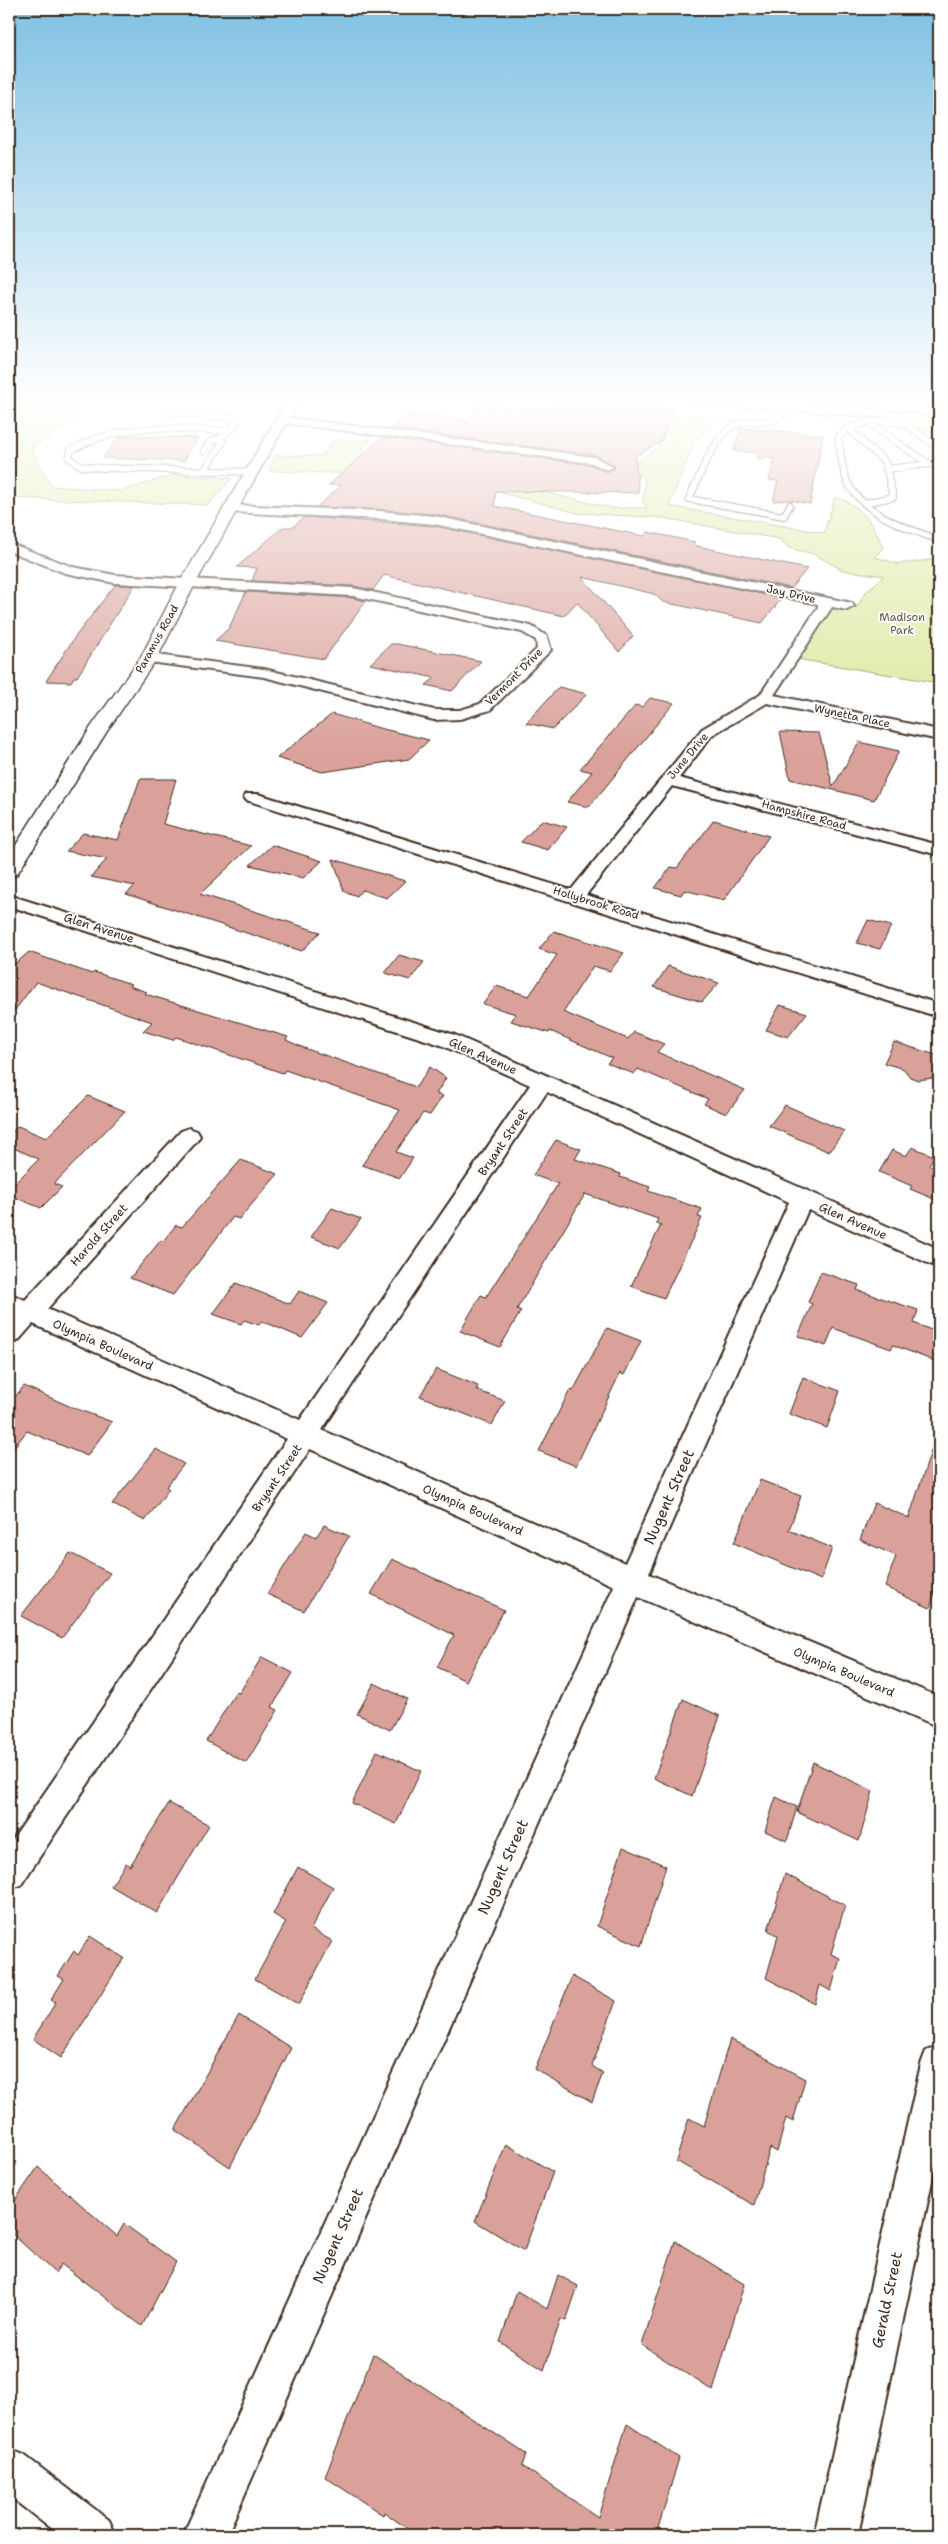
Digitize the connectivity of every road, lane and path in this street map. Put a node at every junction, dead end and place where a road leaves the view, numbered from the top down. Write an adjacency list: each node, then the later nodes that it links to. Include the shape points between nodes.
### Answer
1 (227, 518): 8 (main road, Paramus Road)
2 (413, 518): 9 (street, Jay Drive)
3 (892, 518): 4 (lane)
4 (939, 540)
5 (9, 546): 6 (street)
6 (30, 553): 7 (street); 8 (street, via 91,575)
7 (9, 560)
8 (187, 584): 11 (main road, Paramus Road); 11 (street, Vermont Drive, via 324,590 381,597 526,629 542,638 544,650 485,707 448,716 264,673)
9 (824, 602): 10 (street, Jay Drive); 12 (street, June Drive, via 825,607)
10 (847, 606)
11 (149, 658): 17 (main road, Paramus Road, via 100,727)
12 (765, 698): 13 (street, Wynetta Place); 14 (street, June Drive, via 707,732)
13 (939, 735)
14 (668, 780): 16 (street, Hampshire Road); 18 (street, June Drive)
15 (252, 796): 18 (street, Hollybrook Road)
16 (939, 850)
17 (9, 871)
18 (574, 897): 20 (street, Hollybrook Road)
19 (9, 900): 21 (street, Glen Avenue, via 448,1040)
20 (939, 1011)
21 (543, 1082): 23 (street, Glen Avenue); 27 (street, Bryant Street)
22 (190, 1136): 25 (street, Harold Street)
23 (802, 1198): 24 (street, Glen Avenue); 28 (street, Nugent Street)
24 (939, 1259)
25 (19, 1307): 26 (street, Harold Street); 27 (street, Olympia Boulevard)
26 (9, 1334)
27 (306, 1435): 28 (street, Olympia Boulevard); 30 (street, Bryant Street)
28 (631, 1580): 29 (street, Olympia Boulevard); 34 (street, Nugent Street)
29 (939, 1712)
30 (9, 1873)
31 (939, 2064): 35 (street, Gerald Street)
32 (9, 2470): 33 (street)
33 (94, 2535)
34 (205, 2535)
35 (836, 2535)

